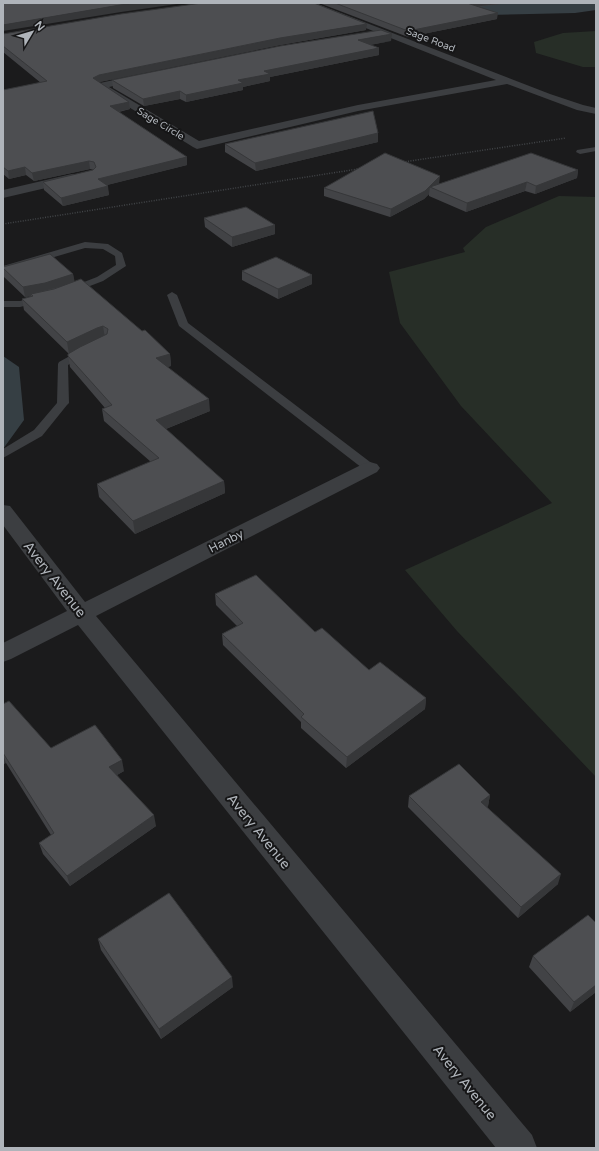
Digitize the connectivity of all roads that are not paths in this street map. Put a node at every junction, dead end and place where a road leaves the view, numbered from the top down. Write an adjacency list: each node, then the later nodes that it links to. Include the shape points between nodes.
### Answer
1 (307, 3): 2 (street, Sage Road)
2 (384, 32): 3 (street); 5 (street, Sage Road)
3 (362, 36)
4 (148, 75): 5 (street, Sage Circle, via 100,86 197,145 358,108)
5 (509, 81): 6 (street, Sage Road, via 580,108)
6 (596, 111)
7 (596, 149): 8 (lane)
8 (580, 152)
9 (83, 176): 10 (street)
10 (3, 194)
11 (3, 269): 13 (lane, via 85,244 105,246 119,255 121,266 100,279 56,295 20,304)
12 (172, 295): 16 (lane, via 183,324)
13 (3, 304)
14 (97, 345): 15 (lane, via 63,364 63,403 38,433)
15 (3, 454)
16 (370, 468): 18 (street, Hanby)
17 (3, 512): 18 (street, Avery Avenue)
18 (81, 613): 19 (street, Hanby); 20 (street, Avery Avenue)
19 (3, 653)
20 (519, 1148)

